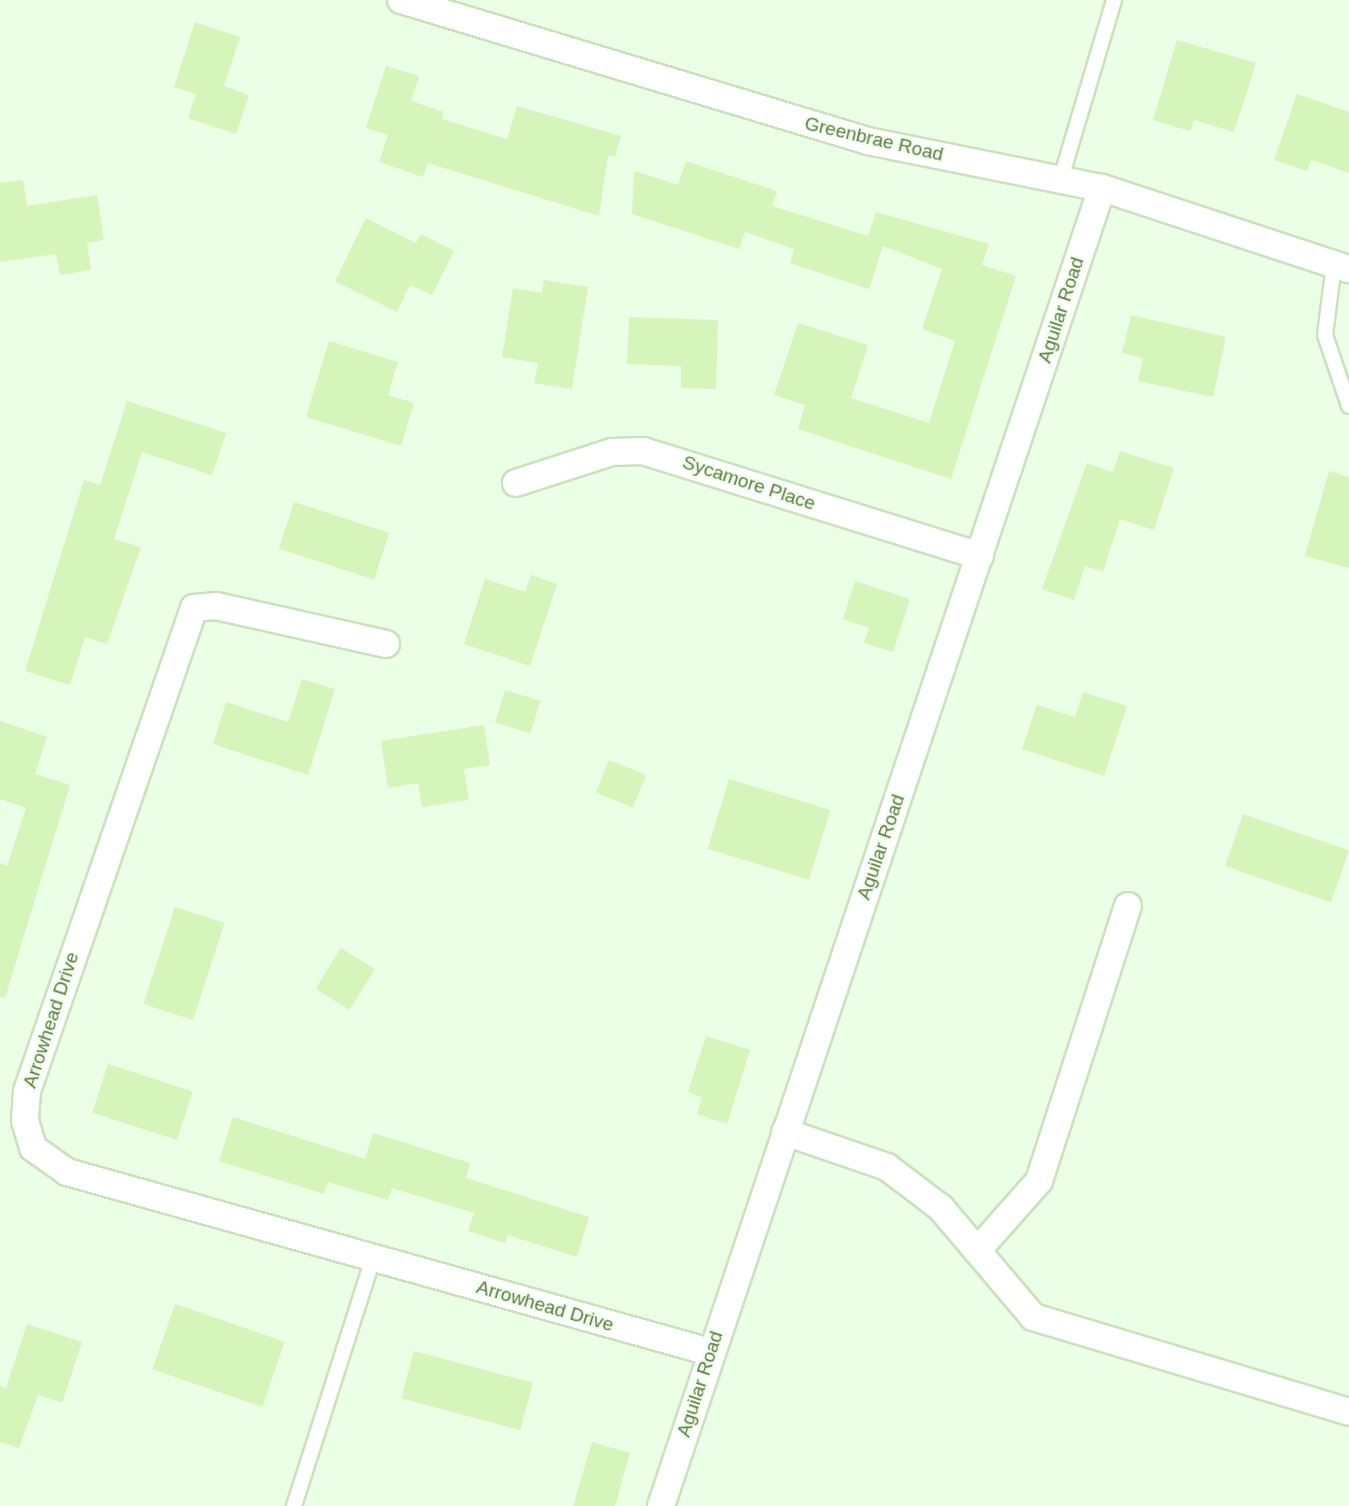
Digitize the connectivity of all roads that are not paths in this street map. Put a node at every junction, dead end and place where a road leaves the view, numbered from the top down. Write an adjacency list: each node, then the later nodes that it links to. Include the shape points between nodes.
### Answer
1 (401, 0): 3 (street, Greenbrae Road)
2 (1114, 0): 4 (lane)
3 (439, 6): 4 (street, Greenbrae Road, via 868,141)
4 (1061, 178): 5 (street, Greenbrae Road)
5 (1102, 188): 6 (street, Greenbrae Road); 9 (street, Aguilar Road)
6 (1342, 267): 7 (lane, via 1325,335)
7 (1349, 406)
8 (516, 483): 9 (street, Sycamore Place, via 612,452 643,451)
9 (980, 556): 12 (street, Aguilar Road)
10 (386, 644): 14 (street, Arrowhead Drive, via 216,606 194,608 27,1091 26,1121 33,1148 57,1169)
11 (1128, 906): 13 (street, via 1040,1181)
12 (785, 1132): 13 (street, via 887,1167 941,1208); 15 (street, Aguilar Road)
13 (977, 1251): 16 (street, via 1033,1317)
14 (373, 1258): 15 (street, Arrowhead Drive); 17 (lane)
15 (710, 1352): 18 (street, Aguilar Road)
16 (1349, 1412)
17 (294, 1506)
18 (661, 1506)

